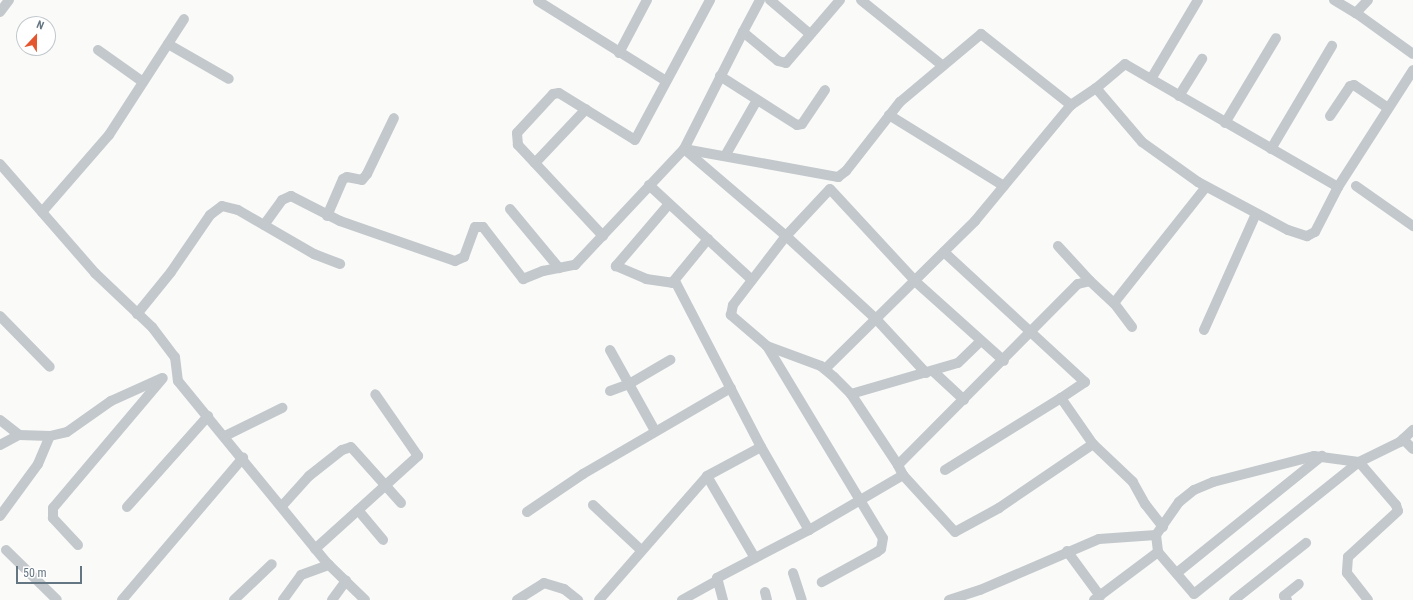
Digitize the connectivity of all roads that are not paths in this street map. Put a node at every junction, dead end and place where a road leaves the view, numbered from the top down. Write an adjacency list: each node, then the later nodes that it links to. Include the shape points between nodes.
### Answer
1 (9, 0): 12 (street)
2 (710, 0): 29 (street)
3 (760, 0): 15 (street)
4 (770, 0): 16 (street)
5 (840, 0): 16 (street)
6 (861, 0): 24 (street)
7 (1198, 0): 28 (street)
8 (1334, 0): 13 (street)
9 (1368, 0): 13 (street)
10 (538, 1): 21 (street)
11 (644, 1): 21 (street)
12 (0, 12)
13 (1356, 14): 22 (street)
14 (184, 19): 18 (street)
15 (743, 32): 16 (street, via 783,63 789,60); 26 (street)
16 (810, 34)
17 (1276, 38): 41 (street)
18 (168, 44): 27 (street); 30 (street)
19 (1332, 46): 43 (street)
20 (98, 50): 30 (street)
21 (619, 53): 29 (street)
22 (1413, 54)
23 (1202, 59): 33 (street)
24 (943, 66): 35 (street, via 981,34); 38 (street)
25 (1413, 70): 36 (street)
26 (720, 76): 34 (street); 42 (street)
27 (229, 79)
28 (1151, 79): 31 (street, via 1125,64); 33 (street)
29 (666, 81): 37 (street, via 635,140)
30 (143, 82): 54 (street, via 105,140)
31 (1096, 88): 35 (street); 51 (street, via 1142,142)
32 (825, 90): 34 (street, via 800,126)
33 (1179, 96): 41 (street)
34 (756, 100): 44 (street)
35 (1071, 105): 48 (street)
36 (1388, 108): 39 (street, via 1354,85 1350,86); 50 (street)
37 (586, 109): 45 (street); 45 (street, via 564,94 553,94 527,120 517,133 516,139 518,145)
38 (889, 115): 44 (street, via 846,171 838,177); 48 (street)
39 (1330, 116)
40 (394, 118): 56 (street, via 367,174 362,180 345,178)
41 (1225, 123): 43 (street)
42 (684, 149): 44 (street); 47 (street); 60 (street)
43 (1271, 149): 50 (street)
44 (725, 156)
45 (535, 163): 59 (street)
46 (0, 164): 54 (street)
47 (649, 185): 52 (street); 59 (street)
48 (1004, 186): 63 (street, via 975,221)
49 (1356, 186): 58 (street)
50 (1338, 187): 55 (street, via 1315,232 1307,236 1288,230)
51 (1206, 188): 55 (street); 70 (street)
52 (669, 204): 61 (street); 69 (street, via 616,266 646,278)
53 (510, 209): 65 (street)
54 (42, 212): 71 (street, via 95,273)
55 (1256, 214): 75 (street)
56 (327, 216): 57 (street, via 291,196 282,200); 65 (street, via 456,261 464,257 473,230 479,226 487,230 523,279)
57 (264, 225): 64 (street, via 314,254); 71 (street, via 238,210 222,206 215,209 171,272)
58 (1413, 226)
59 (603, 236): 65 (street, via 575,264)
60 (786, 236): 66 (street); 68 (street, via 830,189); 72 (street)
61 (708, 239): 66 (street); 69 (street)
62 (1058, 246): 67 (street)
63 (944, 252): 68 (street); 76 (street)
64 (340, 264)
65 (559, 268)
66 (752, 280): 78 (street, via 733,305 731,315)
67 (1090, 281): 70 (street); 76 (street, via 1078,284)
68 (916, 282): 72 (street); 77 (street)
69 (672, 283): 88 (street, via 676,283)
70 (1114, 303): 74 (street)
71 (137, 314): 85 (street, via 152,327 175,357)
72 (876, 319): 83 (street); 84 (street)
73 (2, 322): 82 (street)
74 (1132, 327)
75 (1204, 330)
76 (1030, 333): 81 (street); 92 (street, via 1085,382)
77 (981, 341): 81 (street); 84 (street, via 958,363)
78 (767, 346): 83 (street); 115 (street)
79 (610, 350): 87 (street)
80 (670, 360): 87 (street)
81 (1004, 361): 93 (street)
82 (50, 367)
83 (825, 369): 91 (street)
84 (930, 372): 91 (street); 93 (street)
85 (175, 373): 86 (street); 95 (street, via 178,381)
86 (163, 378): 100 (street, via 111,401 78,427); 128 (street, via 54,508 52,518)
87 (629, 384): 89 (street); 98 (street)
88 (731, 388): 98 (street); 105 (street)
89 (610, 391)
90 (375, 394): 114 (street, via 418,456)
91 (851, 394): 110 (street)
92 (1061, 398): 103 (street); 111 (street)
93 (964, 400): 110 (street)
94 (282, 408): 101 (street)
95 (208, 416): 101 (street); 119 (street)
96 (0, 420): 99 (street)
97 (1413, 430): 102 (street)
98 (655, 431): 121 (street, via 583,474)
99 (19, 435): 100 (street); 104 (street)
100 (50, 436): 122 (street, via 38,464)
101 (225, 436): 108 (street)
102 (1403, 439): 106 (street); 109 (street)
103 (1093, 444): 113 (street, via 999,508 956,532); 123 (street, via 1133,482 1145,504)
104 (0, 445)
105 (761, 447): 112 (street); 124 (street)
106 (1413, 450)
107 (1322, 456): 109 (street); 123 (street, via 1213,482 1194,490 1179,502); 137 (street)
108 (243, 458): 118 (street); 146 (street)
109 (1359, 462): 143 (street); 160 (street, via 1396,505 1398,511 1348,557 1347,573)
110 (898, 465): 113 (street)
111 (945, 470)
112 (707, 476): 131 (street); 134 (street)
113 (903, 476): 115 (street)
114 (386, 485): 116 (street); 118 (street, via 355,449 347,447 309,476); 120 (street)
115 (860, 500): 124 (street); 141 (street, via 883,538 881,549)
116 (401, 503)
117 (593, 505): 131 (street)
118 (282, 506): 129 (street)
119 (127, 507)
120 (358, 510): 126 (street); 129 (street)
121 (527, 512)
122 (0, 516)
123 (1163, 527): 125 (street)
124 (809, 530): 134 (street)
125 (1156, 535): 132 (street, via 1099,539); 133 (street)
126 (383, 540)
127 (1306, 543): 158 (street)
128 (78, 545)
129 (315, 549): 136 (street)
130 (6, 550): 145 (street)
131 (641, 550): 153 (street)
132 (1067, 552): 144 (street); 157 (street, via 980,590)
133 (1158, 552): 137 (street); 144 (street)
134 (755, 558): 140 (street, via 717,578)
135 (272, 564): 147 (street)
136 (329, 565): 139 (street); 148 (street, via 301,575)
137 (1178, 572): 143 (street)
138 (793, 573): 156 (street)
139 (346, 581): 149 (street); 150 (street)
140 (716, 581): 154 (street); 155 (street)
141 (822, 582)
142 (1299, 584): 159 (street, via 1284,596)
143 (1196, 597)
144 (1097, 598)
145 (57, 600)
146 (122, 600)
147 (234, 600)
148 (283, 600)
149 (332, 600)
150 (365, 600)
151 (517, 600): 152 (street, via 544,583 564,589)
152 (578, 600)
153 (599, 600)
154 (682, 600)
155 (723, 600)
156 (802, 600)
157 (949, 600)
158 (1234, 600)
159 (1287, 600)
160 (1368, 600)

